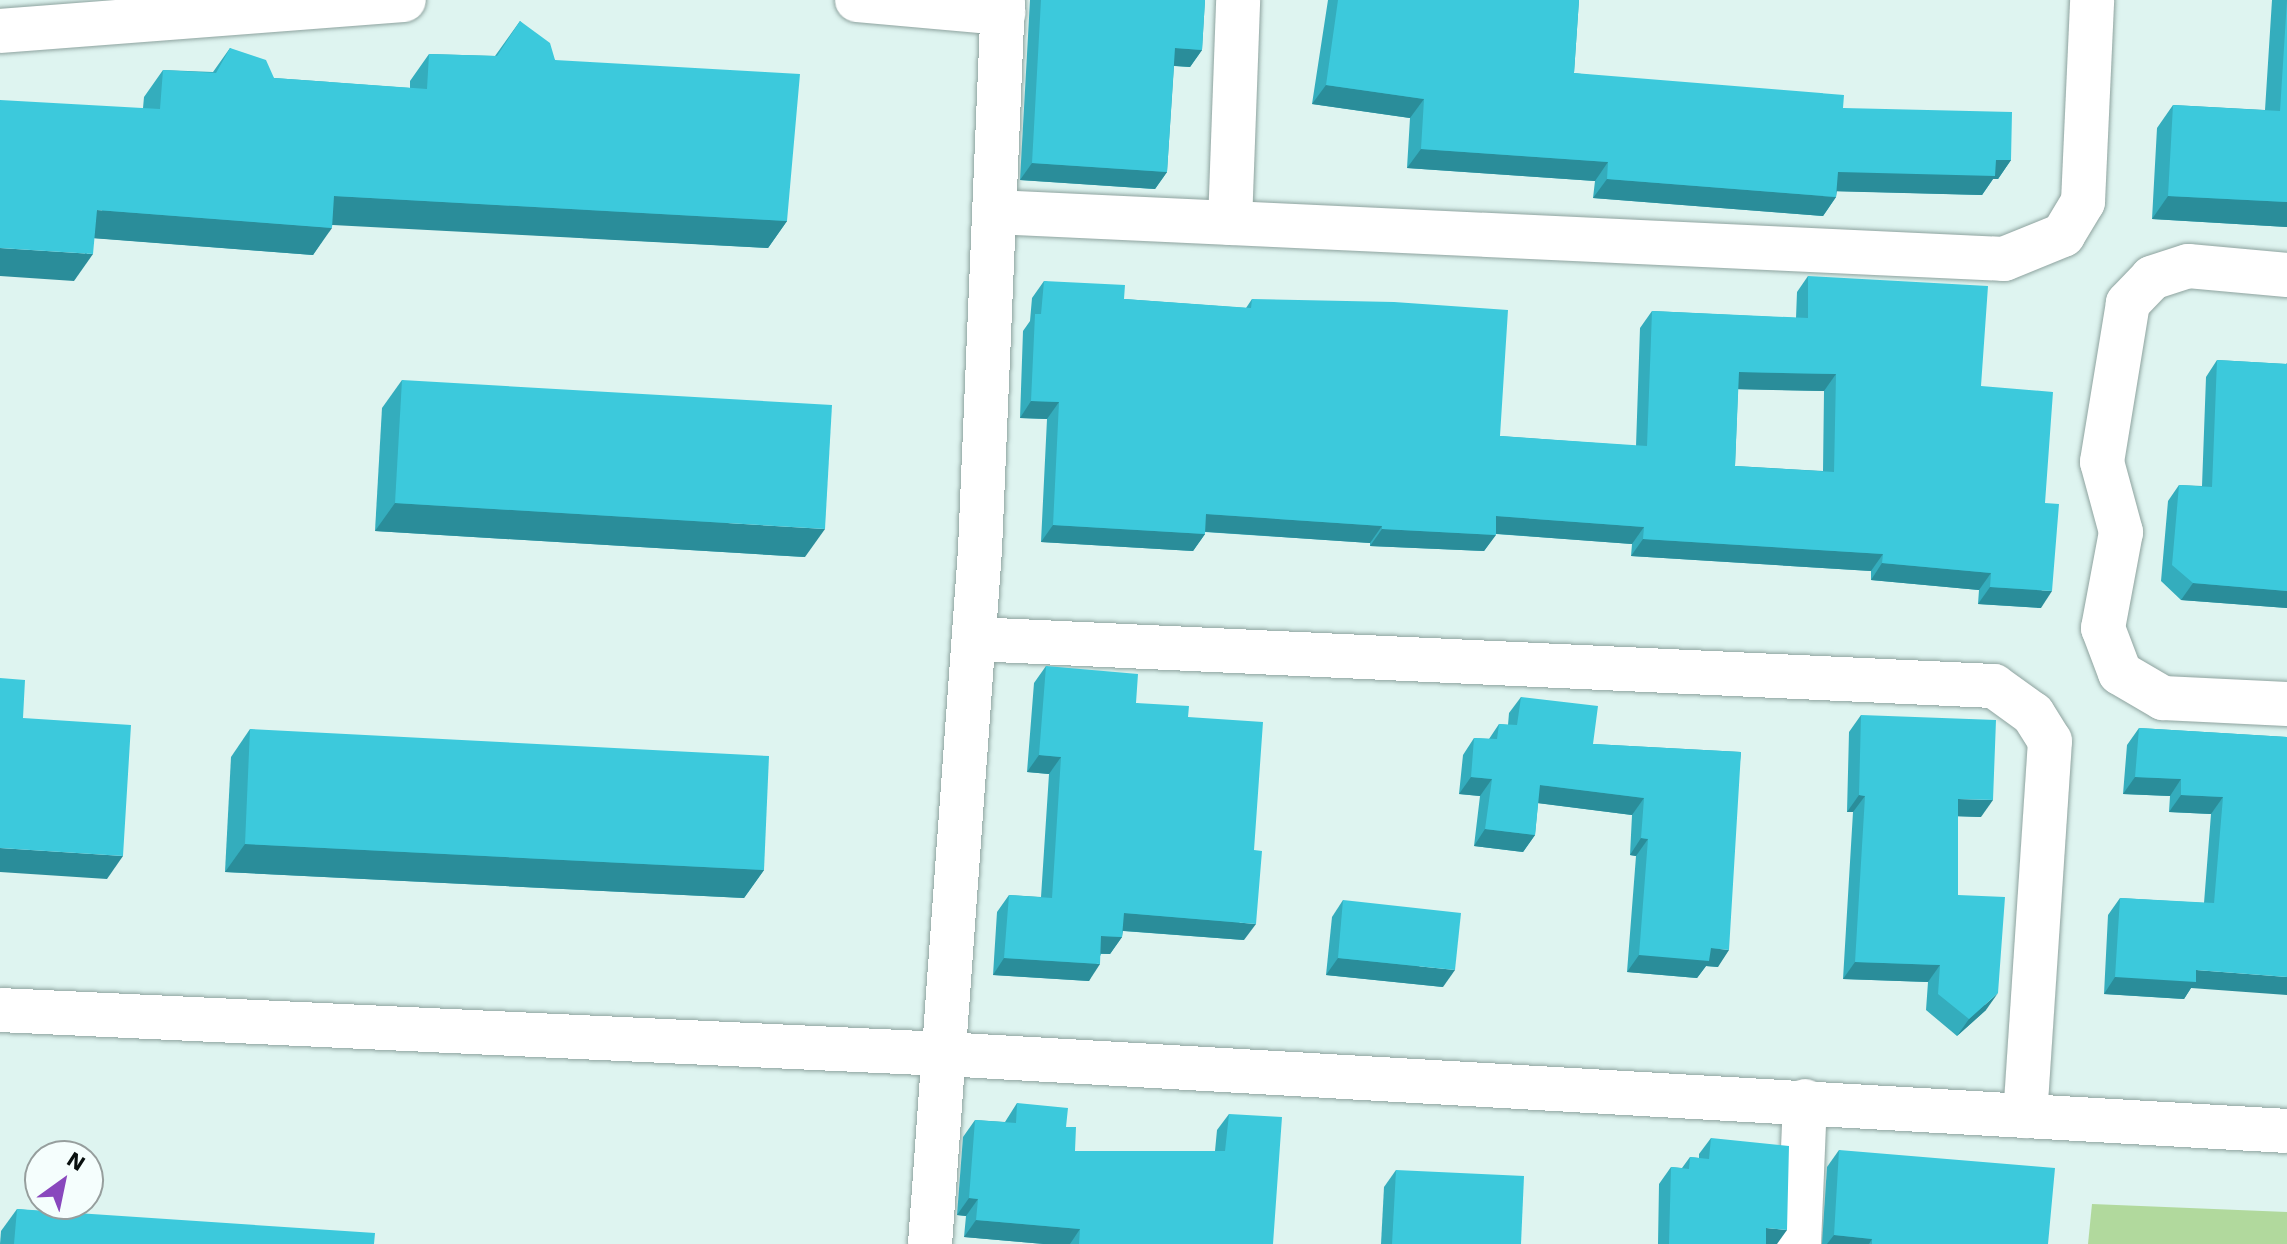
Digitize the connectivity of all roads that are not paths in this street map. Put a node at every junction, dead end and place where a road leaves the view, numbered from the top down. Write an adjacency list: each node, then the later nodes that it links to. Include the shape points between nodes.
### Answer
1 (404, 0): 6 (street)
2 (857, 0): 5 (street)
3 (1238, 0): 8 (street)
4 (2092, 0): 8 (street, via 2083,202 2063,235 2004,259)
5 (1003, 7): 7 (street)
6 (0, 31)
7 (994, 212): 8 (street); 10 (street)
8 (1230, 223)
9 (2287, 275): 11 (street, via 2188,266 2152,278 2128,303 2102,462 2121,532 2103,628 2120,673 2163,698)
10 (974, 639): 13 (street); 15 (street, via 1994,686 2033,714 2050,741)
11 (2287, 704)
12 (0, 1010): 13 (street)
13 (944, 1054): 14 (street); 17 (street)
14 (1805, 1101): 15 (street); 18 (street)
15 (2025, 1116): 16 (street)
16 (2287, 1131)
17 (930, 1244)
18 (1799, 1244)

